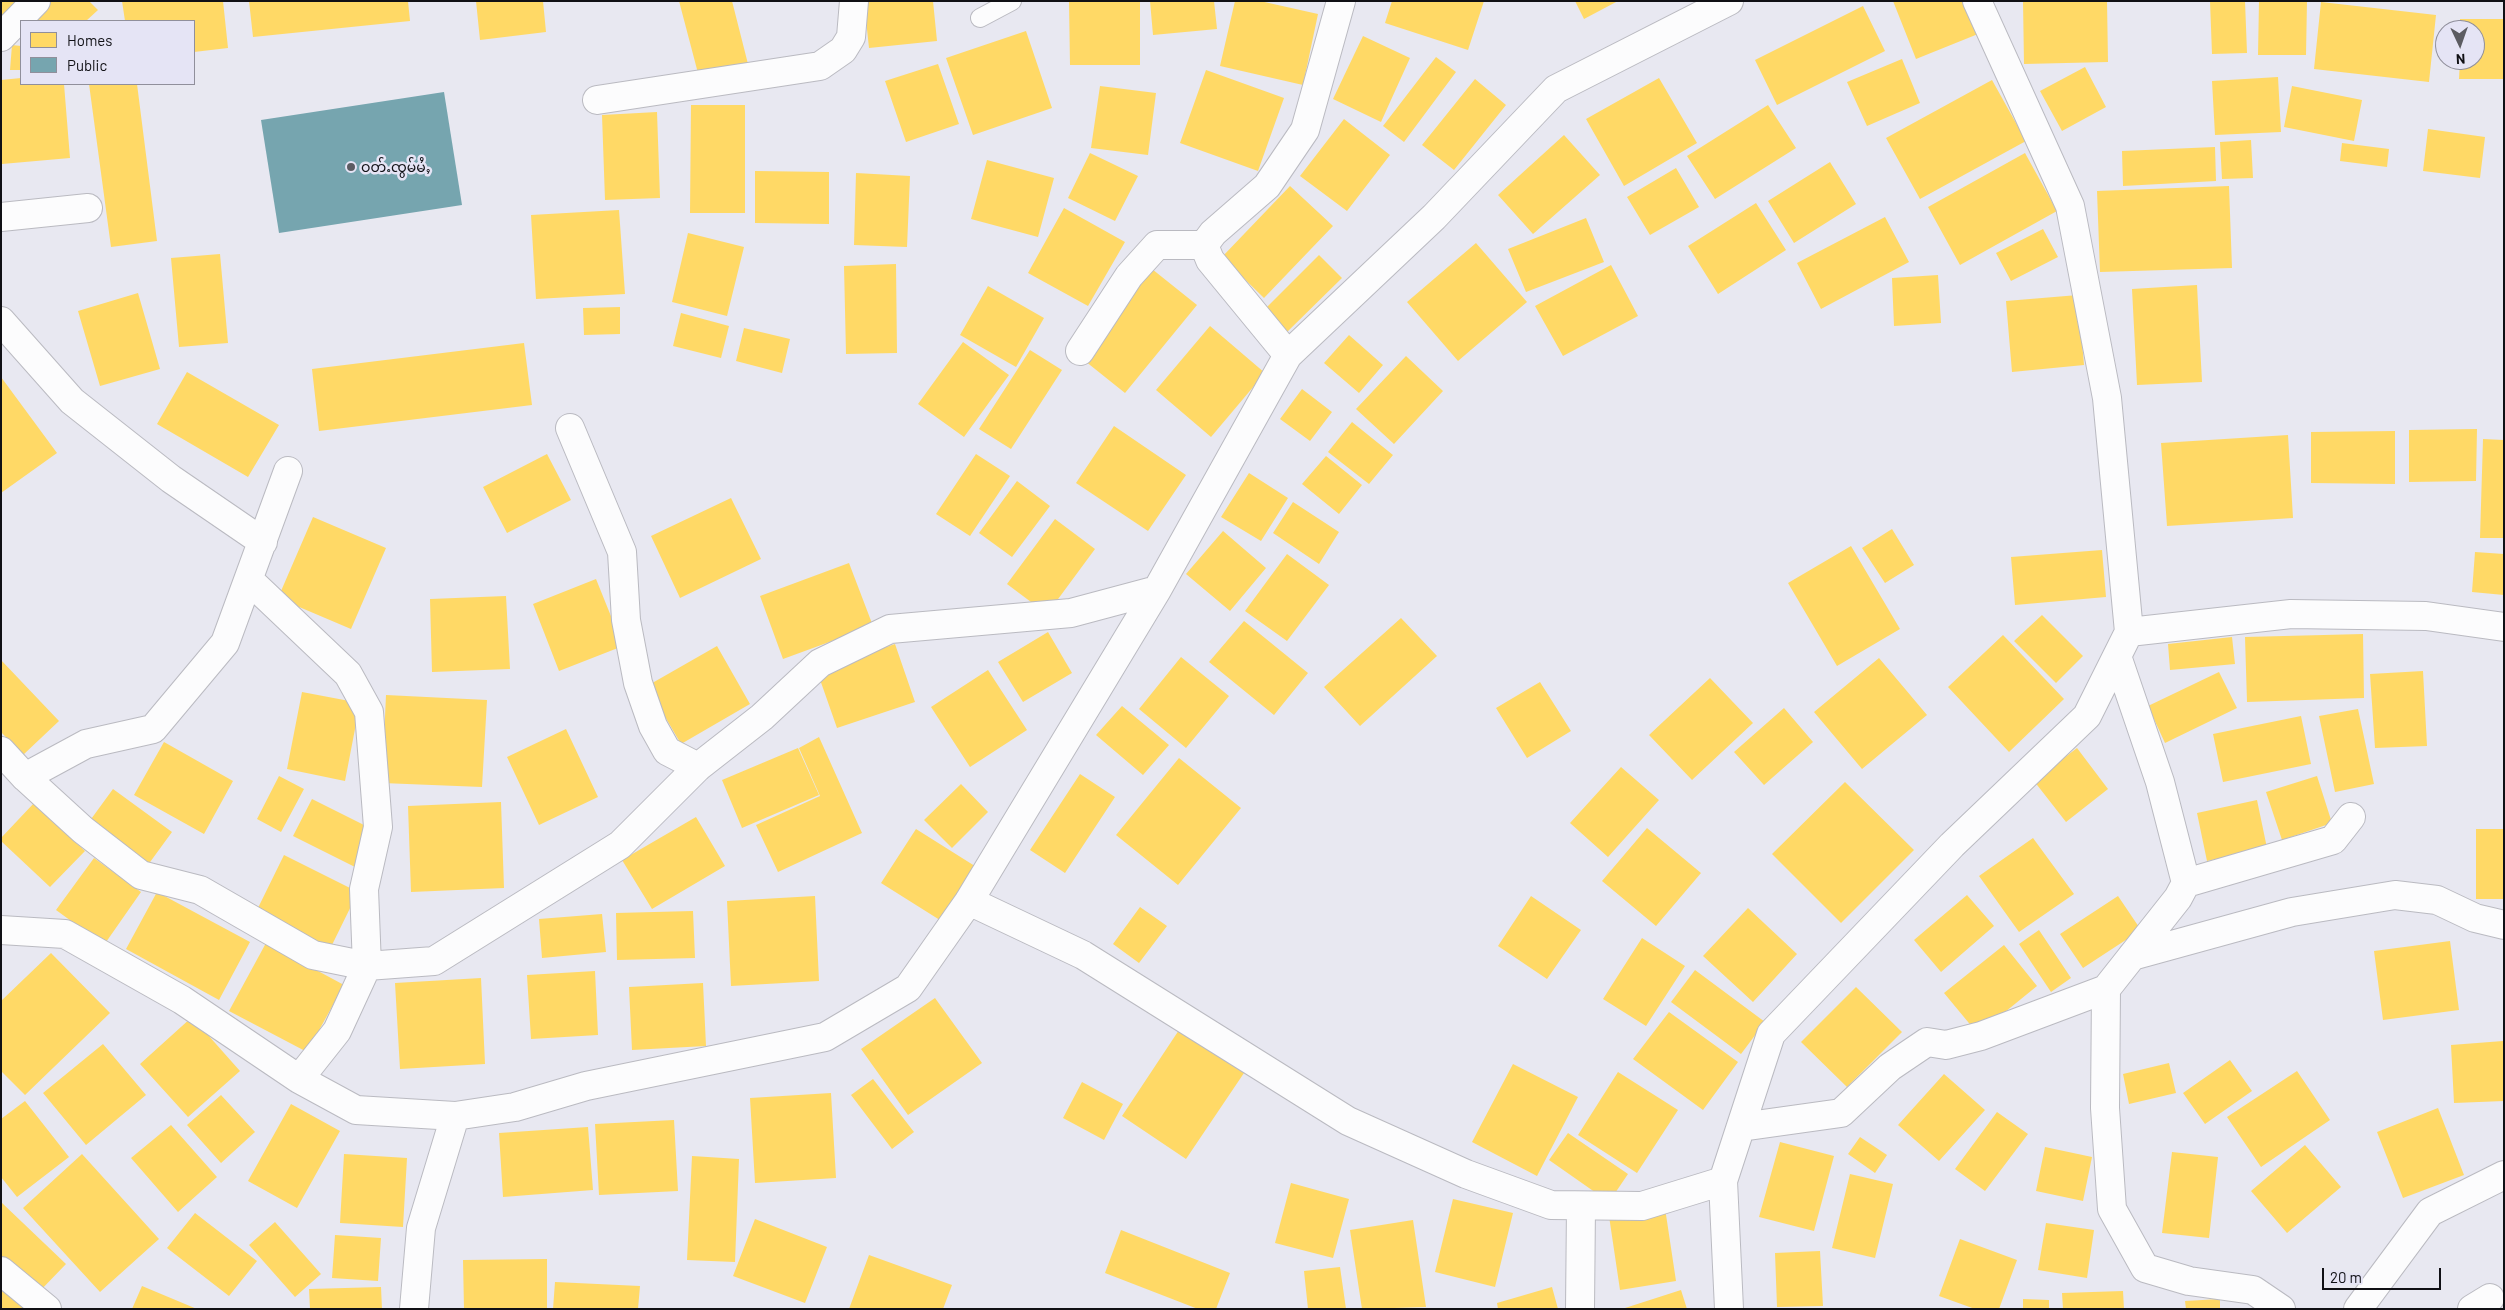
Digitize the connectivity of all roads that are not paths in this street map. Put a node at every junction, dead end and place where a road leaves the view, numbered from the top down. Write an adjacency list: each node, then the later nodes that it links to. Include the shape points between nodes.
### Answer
1 (36, 1): 8 (street)
2 (854, 1): 9 (street, via 851,37 843,50 820,66)
3 (1012, 1): 7 (lane)
4 (1341, 1): 12 (street, via 1305,130 1267,186 1212,233)
5 (1729, 1): 15 (street, via 1556,89 1434,216)
6 (1977, 1): 22 (street, via 2070,206 2107,398)
7 (980, 18)
8 (1, 37)
9 (597, 100)
10 (88, 208): 11 (street)
11 (2, 214)
12 (1204, 245): 14 (street, via 1157,245 1129,276); 15 (street, via 1210,260)
13 (1, 321): 18 (street, via 72,401 171,480)
14 (1080, 350)
15 (1288, 355): 20 (street)
16 (570, 428): 24 (street, via 622,552 626,620 638,683 653,726 668,750)
17 (288, 471): 18 (street)
18 (263, 542): 19 (street)
19 (249, 580): 25 (street, via 225,643 153,729 86,744); 32 (street, via 348,674 369,712 378,827 364,889)
20 (1158, 590): 24 (street, via 1071,613 890,629 820,663 762,717); 28 (street)
21 (2504, 627): 22 (street, via 2426,616 2291,614)
22 (2123, 644): 27 (street); 36 (street, via 2087,716 1952,844 1771,1034)
23 (1, 751): 25 (street)
24 (698, 767): 32 (street, via 620,845 434,961)
25 (25, 777): 32 (street, via 83,830 141,874 200,890 312,955)
26 (2351, 817): 27 (street, via 2333,840)
27 (2186, 883): 31 (street)
28 (969, 901): 35 (street, via 908,988 825,1037 586,1086 515,1107); 39 (street, via 1083,955 1348,1122 1466,1174 1551,1205)
29 (2504, 925): 31 (street, via 2475,918 2437,900 2395,896 2292,912)
30 (1, 930): 34 (street, via 65,934 182,1000)
31 (2132, 956): 33 (street)
32 (367, 966): 34 (street, via 337,1031)
33 (2106, 989): 36 (street, via 1981,1036 1946,1045 1927,1042 1890,1067 1841,1113); 45 (street, via 2105,1108 2112,1209 2145,1268 2189,1281 2252,1290)
34 (299, 1079): 35 (street, via 356,1110)
35 (455, 1116): 42 (street, via 421,1228)
36 (1741, 1127): 38 (street)
37 (2504, 1175): 46 (street, via 2430,1212)
38 (1722, 1181): 39 (street, via 1642,1206); 44 (street)
39 (1581, 1206): 43 (street)
40 (1, 1271): 41 (street)
41 (47, 1309)
42 (414, 1309)
43 (1580, 1309)
44 (1729, 1309)
45 (2281, 1309)
46 (2358, 1309)

